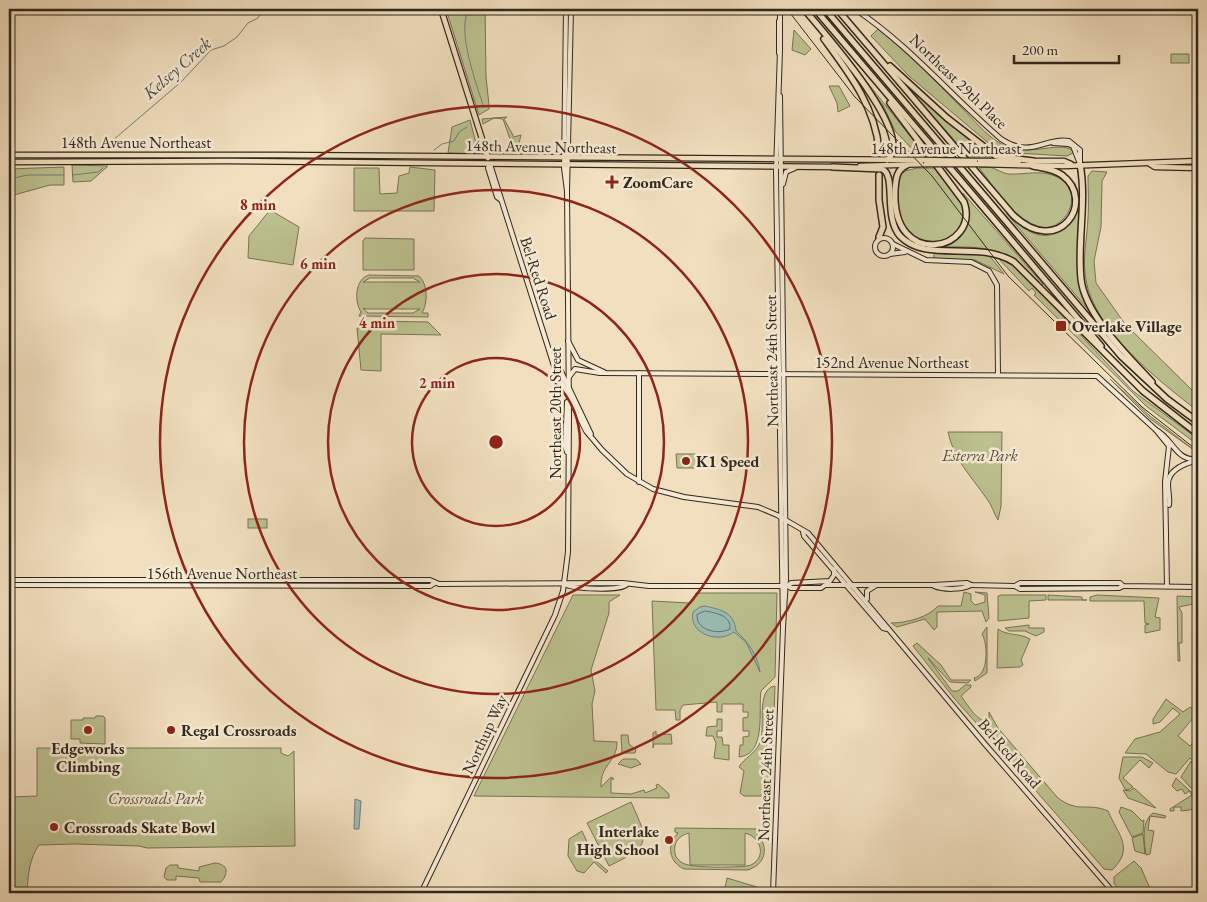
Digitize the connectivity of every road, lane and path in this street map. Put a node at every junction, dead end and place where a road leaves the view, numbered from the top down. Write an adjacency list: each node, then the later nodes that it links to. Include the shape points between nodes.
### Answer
1 (441, 9): 23 (main road, Bel-Red Road)
2 (566, 9): 10 (main road, Northeast 20th Street); 12 (main road, Northeast 20th Street)
3 (571, 9): 10 (main road, Northeast 20th Street)
4 (780, 9): 15 (main road, Northeast 24th Street)
5 (803, 9): 18 (highway, via 860,90 876,126); 25 (highway, via 872,94 886,117 892,147 892,156)
6 (815, 9): 13 (highway)
7 (825, 9): 59 (highway, via 1121,356)
8 (837, 9): 11 (highway)
9 (855, 9): 36 (main road, Northeast 29th Place, via 907,48 1001,139 1020,148 1064,140 1076,144 1082,156)
10 (571, 26): 14 (main road, Northeast 20th Street)
11 (865, 41): 35 (highway, via 937,110 985,149 999,158); 35 (highway, via 1013,215 1034,230 1054,230 1072,216 1073,191 1066,178 1058,172)
12 (565, 43): 14 (main road, Northeast 20th Street); 24 (main road, Northeast 20th Street)
13 (858, 61): 34 (highway, via 960,196 966,220 953,239 942,243 922,243 901,229 896,212 896,185 898,172); 51 (highway)
14 (570, 62): 24 (main road, Northeast 20th Street)
15 (779, 94): 16 (main road, Northeast 24th Street); 17 (main road, Northeast 24th Street)
16 (777, 132): 17 (main road); 32 (main road, Northeast 24th Street)
17 (781, 136): 32 (main road, Northeast 24th Street)
18 (879, 150)
19 (165, 155): 20 (main road, 148th Avenue Northeast); 21 (main road, 148th Avenue Northeast); 26 (main road, via 154,157)
20 (242, 155): 22 (main road, 148th Avenue Northeast); 27 (main road, via 242,159)
21 (9, 156)
22 (392, 156): 23 (main road, 148th Avenue Northeast); 30 (main road, via 390,160)
23 (488, 157): 24 (main road, 148th Avenue Northeast); 33 (main road, Bel-Red Road)
24 (567, 158): 32 (main road, 148th Avenue Northeast); 38 (main road, Northeast 20th Street)
25 (887, 160): 31 (main road, 148th Avenue Northeast); 32 (main road, 148th Avenue Northeast)
26 (156, 161): 27 (main road, 148th Avenue Northeast); 29 (main road, 148th Avenue Northeast)
27 (226, 161): 30 (main road, 148th Avenue Northeast)
28 (1198, 161): 37 (main road, 148th Avenue Northeast, via 1156,161)
29 (9, 162)
30 (379, 162): 33 (main road, 148th Avenue Northeast)
31 (924, 162): 34 (main road, 148th Avenue Northeast); 35 (main road, 148th Avenue Northeast, bridge)
32 (778, 163): 38 (main road, 148th Avenue Northeast); 39 (main road, 148th Avenue Northeast); 43 (main road, Northeast 24th Street); 48 (main road, Northeast 24th Street)
33 (490, 164): 38 (main road, 148th Avenue Northeast); 50 (main road, Bel-Red Road)
34 (907, 164): 40 (main road, 148th Avenue Northeast)
35 (1033, 164): 36 (main road, 148th Avenue Northeast, via 1064,161)
36 (1080, 164): 37 (main road, 148th Avenue Northeast); 59 (highway, via 1081,279 1086,296 1124,352)
37 (1150, 164): 41 (main road, 148th Avenue Northeast, via 1155,167)
38 (567, 165): 49 (main road, Northeast 20th Street)
39 (801, 166): 40 (main road, 148th Avenue Northeast); 43 (main road, via 786,172)
40 (833, 167): 51 (highway, via 886,170 890,178 892,221 909,243 927,250 975,250 1005,257 1022,269)
41 (1198, 168)
42 (879, 175): 44 (highway, via 883,227)
43 (781, 199): 48 (main road, Northeast 24th Street)
44 (879, 237): 45 (main road); 47 (main road, via 875,244 877,253 882,256)
45 (893, 244): 46 (main road); 47 (main road)
46 (906, 252): 47 (main road); 55 (main road, via 932,261 971,262 986,268 997,285)
47 (890, 254)
48 (780, 261): 54 (main road, Northeast 24th Street)
49 (567, 339): 52 (main road, via 578,360); 56 (main road, Northeast 20th Street)
50 (555, 363): 57 (main road, Bel-Red Road); 58 (main road, Bel-Red Road)
51 (1120, 369): 66 (highway)
52 (607, 372): 53 (main road, 152nd Avenue Northeast); 56 (main road, via 600,374 577,368)
53 (639, 373): 54 (main road, 152nd Avenue Northeast); 76 (main road)
54 (782, 374): 55 (main road, 152nd Avenue Northeast); 60 (main road, Northeast 24th Street); 64 (main road, Northeast 24th Street)
55 (998, 375): 65 (main road, 152nd Avenue Northeast, via 1100,377)
56 (568, 380): 57 (main road, Northeast 20th Street)
57 (568, 387): 58 (main road, Northeast 20th Street); 67 (main road, Bel-Red Road)
58 (568, 397): 61 (main road, Bel-Red Road); 63 (main road, Northeast 20th Street); 70 (main road, via 565,446)
59 (1167, 399): 62 (highway)
60 (780, 409): 64 (main road); 68 (main road, Northeast 24th Street)
61 (581, 422): 63 (main road, via 574,419); 67 (main road, Bel-Red Road)
62 (1198, 422)
63 (569, 424): 70 (main road, Northeast 20th Street)
64 (784, 424): 69 (main road, Northeast 24th Street)
65 (1156, 430): 71 (main road, 152nd Avenue Northeast, via 1169,439); 72 (main road, 152nd Avenue Northeast, via 1167,442)
66 (1198, 434)
67 (591, 435): 76 (main road, Bel-Red Road, via 615,464)
68 (780, 436): 69 (main road); 78 (main road, Northeast 24th Street)
69 (785, 449): 78 (main road, Northeast 24th Street)
70 (568, 454): 84 (main road, Northeast 20th Street, via 568,552)
71 (1180, 455): 72 (main road, via 1173,453); 73 (main road, via 1189,460); 75 (main road, via 1183,462)
72 (1168, 456): 74 (main road)
73 (1198, 459): 75 (main road)
74 (1167, 461): 75 (main road, via 1170,467); 77 (main road)
75 (1178, 468): 77 (main road, via 1168,481)
76 (639, 482): 78 (main road, Bel-Red Road, via 669,494 753,506)
77 (1168, 507): 92 (main road)
78 (784, 518): 79 (main road, Bel-Red Road); 87 (main road, Northeast 24th Street)
79 (803, 532): 80 (main road, Bel-Red Road); 89 (main road, Bel-Red Road, via 808,533)
80 (834, 569): 85 (main road, via 832,580); 88 (main road, Bel-Red Road)
81 (9, 580): 82 (main road, 156th Avenue Northeast)
82 (328, 581): 83 (main road, 156th Avenue Northeast, via 430,580); 91 (main road)
83 (435, 583): 84 (main road, 156th Avenue Northeast); 91 (main road, 156th Avenue Northeast, via 430,586)
84 (564, 584): 87 (main road, 156th Avenue Northeast, via 571,588); 96 (main road, Northup Way, via 555,615)
85 (823, 584): 87 (main road, 156th Avenue Northeast); 88 (main road, 156th Avenue Northeast)
86 (9, 585): 91 (main road, 156th Avenue Northeast)
87 (786, 585): 97 (main road, Northeast 24th Street)
88 (847, 585): 89 (main road, 156th Avenue Northeast); 95 (main road, Bel-Red Road)
89 (853, 585): 90 (main road, 156th Avenue Northeast); 94 (main road, Bel-Red Road)
90 (876, 585): 92 (main road, 156th Avenue Northeast, via 1120,583 1123,586); 94 (main road, via 866,592)
91 (299, 586)
92 (1167, 586): 93 (main road, 156th Avenue Northeast)
93 (1198, 587)
94 (869, 604): 95 (main road, Bel-Red Road)
95 (887, 629): 98 (main road, Bel-Red Road)
96 (421, 893)
97 (773, 893)
98 (1114, 893)

